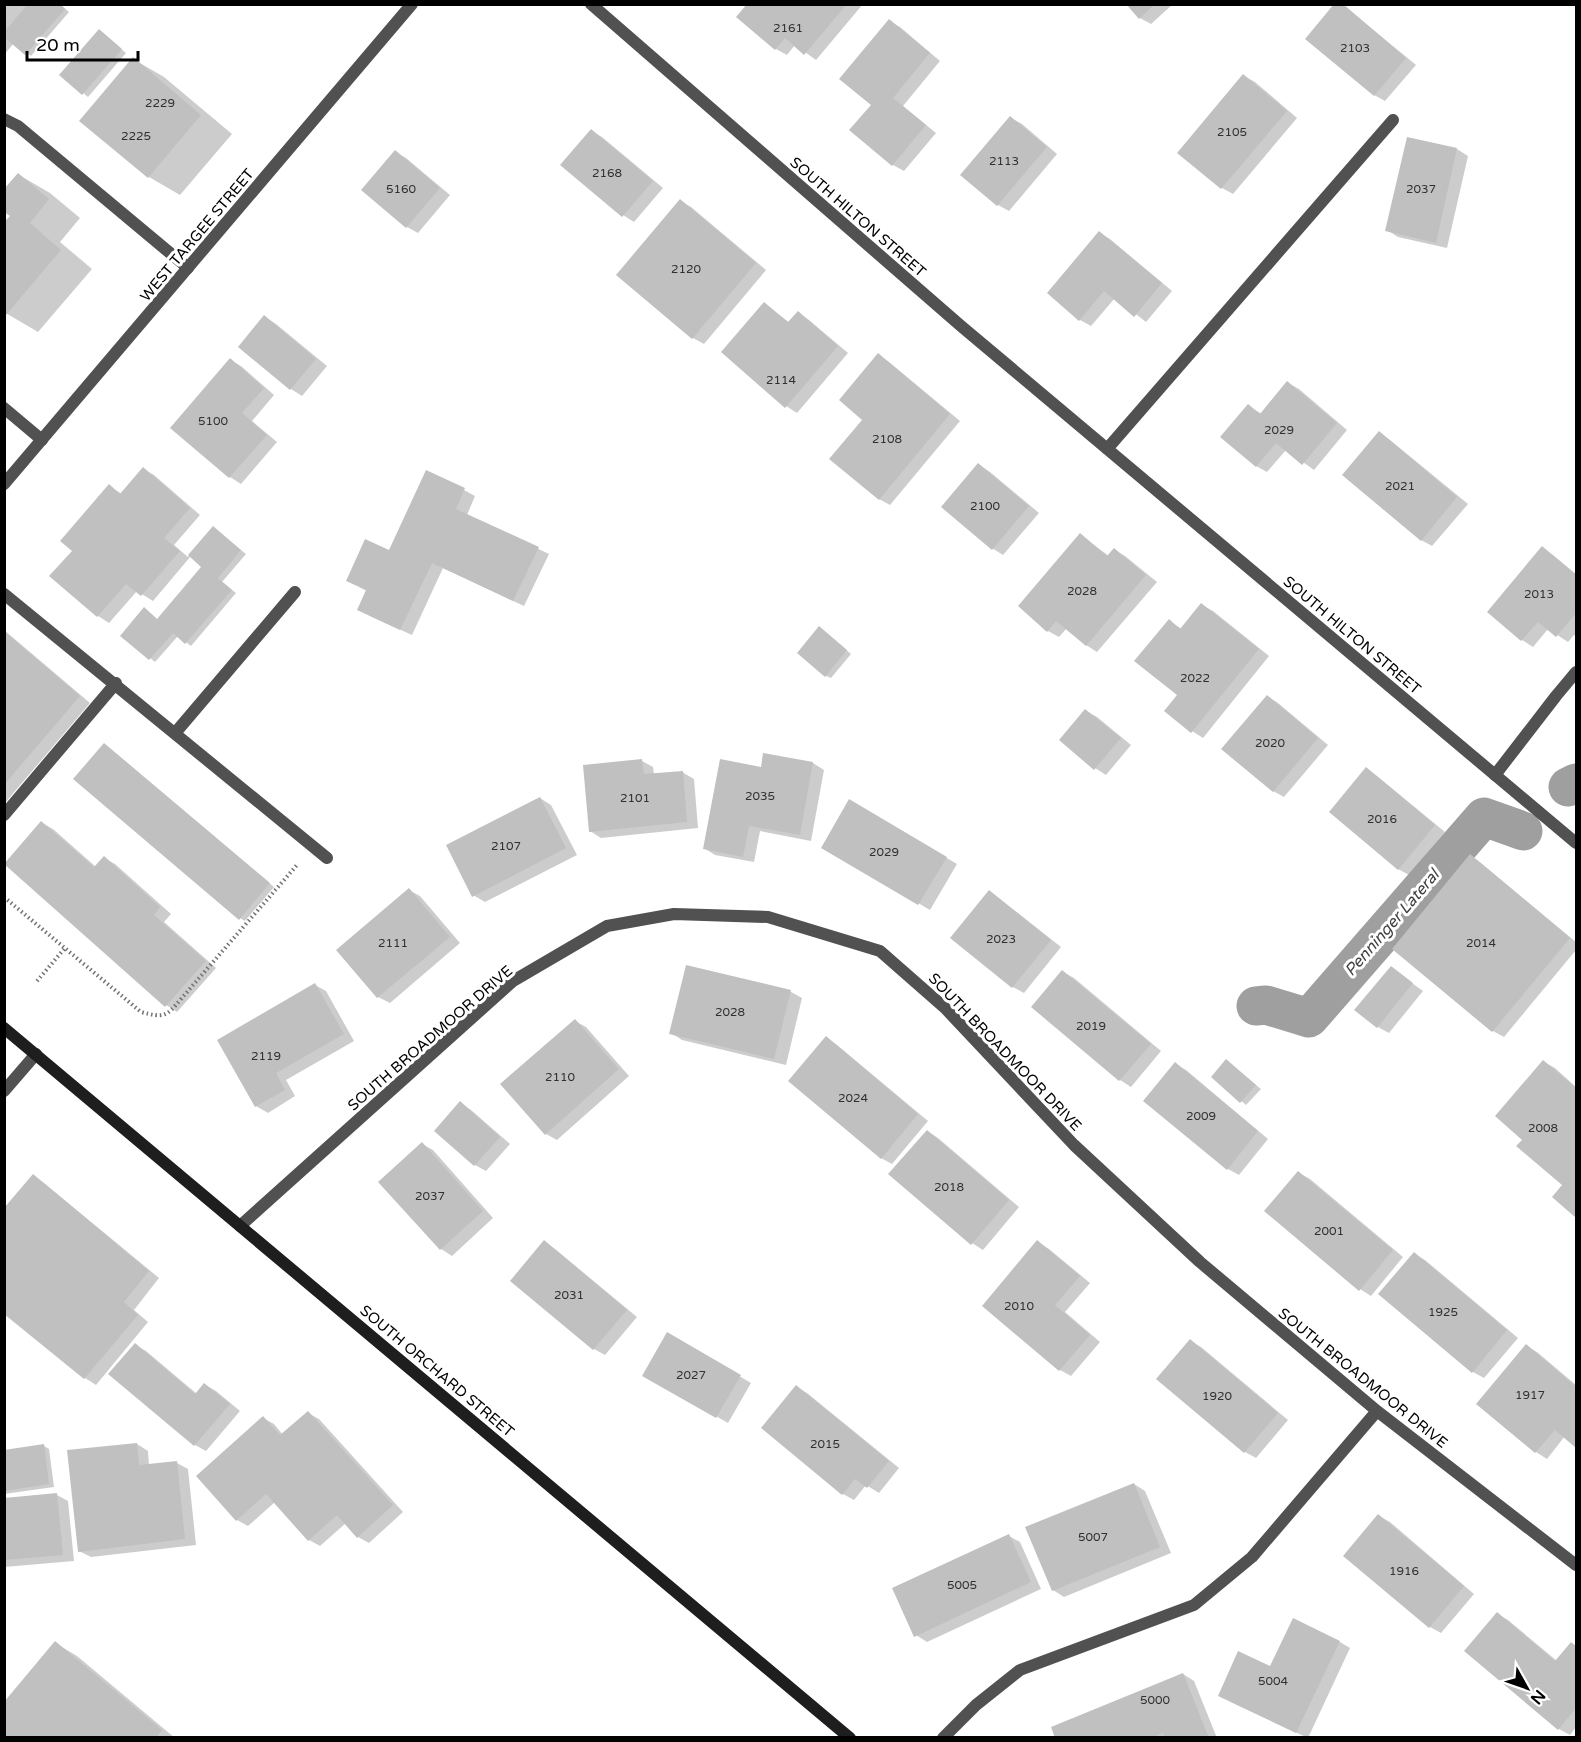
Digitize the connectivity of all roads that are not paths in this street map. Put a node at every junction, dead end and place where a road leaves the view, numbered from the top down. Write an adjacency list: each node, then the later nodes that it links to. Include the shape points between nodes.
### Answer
1 (412, 4): 5 (street, WEST TARGEE STREET)
2 (591, 4): 8 (street, SOUTH HILTON STREET)
3 (4, 119): 5 (street, via 18,126)
4 (1393, 120): 8 (street)
5 (188, 268): 7 (street, WEST TARGEE STREET)
6 (4, 408): 7 (street)
7 (42, 440): 9 (street, WEST TARGEE STREET)
8 (1107, 449): 15 (street, SOUTH HILTON STREET)
9 (4, 484)
10 (295, 592): 14 (street)
11 (4, 594): 13 (street)
12 (1576, 672): 15 (street)
13 (116, 683): 14 (street); 16 (street)
14 (176, 732): 18 (street)
15 (1495, 775): 17 (street, SOUTH HILTON STREET)
16 (4, 815)
17 (1576, 843)
18 (327, 858)
19 (4, 1028): 20 (main road, SOUTH ORCHARD STREET)
20 (36, 1054): 21 (street); 22 (main road, SOUTH ORCHARD STREET)
21 (4, 1091)
22 (240, 1226): 23 (street, SOUTH BROADMOOR DRIVE, via 513,981 608,926 674,914 768,917 880,951 945,1008 1074,1145 1156,1222); 25 (main road, SOUTH ORCHARD STREET)
23 (1377, 1411): 24 (street, SOUTH BROADMOOR DRIVE); 26 (street, via 1252,1557 1194,1605 1020,1670)
24 (1576, 1565)
25 (850, 1737)
26 (942, 1737)

